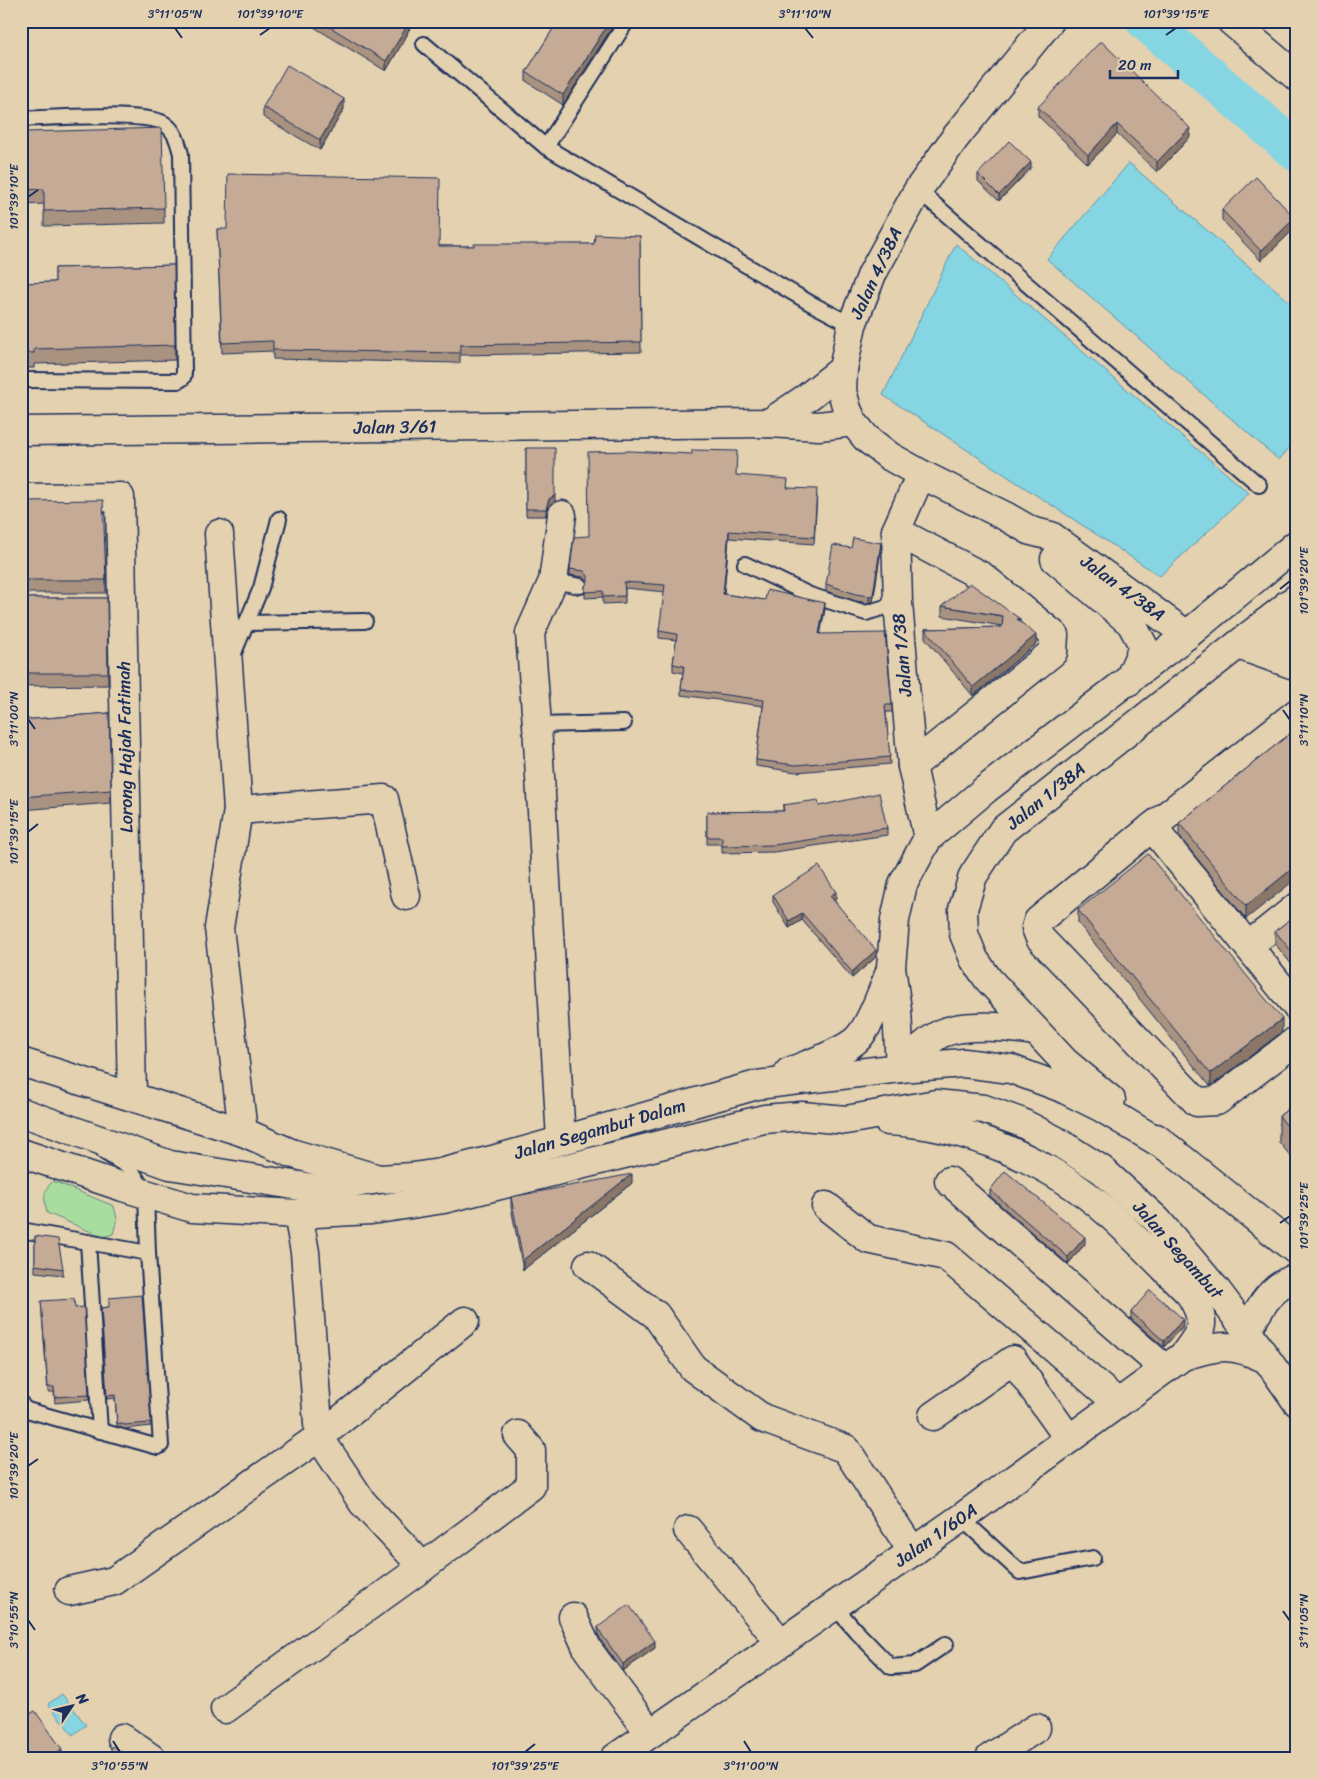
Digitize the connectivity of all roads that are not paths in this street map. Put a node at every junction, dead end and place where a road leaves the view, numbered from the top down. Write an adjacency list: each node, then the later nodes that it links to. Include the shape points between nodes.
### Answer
1 (627, 21): 7 (lane)
2 (1050, 21): 8 (street, Jalan 4/38A)
3 (1231, 21): 5 (street)
4 (424, 44): 7 (lane)
5 (1297, 77)
6 (21, 119): 11 (lane, via 139,117 164,123 176,136 181,154 184,373 178,381)
7 (546, 147): 9 (lane)
8 (918, 190): 9 (street, Jalan 4/38A, via 872,274); 16 (lane)
9 (852, 325): 10 (street, Jalan 4/38A)
10 (843, 369): 12 (street, Jalan 4/38A, via 842,391); 13 (street)
11 (21, 380)
12 (853, 422): 13 (street, Jalan 3/61, via 819,426); 15 (street, Jalan 4/38A, via 866,438)
13 (769, 423): 14 (street, Jalan 3/61)
14 (21, 431)
15 (921, 474): 20 (street, Jalan 1/38); 21 (street, Jalan 4/38A)
16 (1259, 485)
17 (21, 498): 56 (street, Lorong Hajah Fatimah, via 120,497 118,602)
18 (562, 515): 26 (street)
19 (279, 519): 32 (lane, via 260,588)
20 (896, 531): 29 (street, Jalan 1/38); 42 (street, via 983,577 1054,635 1053,652)
21 (1031, 531): 33 (street, Jalan 4/38A, via 1051,536); 38 (street, Jalan 4/38A, via 1041,547 1131,623 1143,645)
22 (219, 534): 37 (street)
23 (1297, 544): 33 (street)
24 (745, 564): 29 (lane, via 810,595 866,613)
25 (1297, 564): 30 (street)
26 (553, 581): 27 (lane); 41 (street, via 530,633)
27 (580, 586)
28 (1293, 601): 30 (street, Jalan 1/38A); 35 (street)
29 (898, 603): 42 (street, Jalan 1/38)
30 (1258, 613): 34 (street, Jalan 1/38A); 36 (street); 38 (street, via 1181,663)
31 (365, 621): 32 (lane)
32 (246, 624): 37 (lane)
33 (1187, 635): 38 (street)
34 (1238, 645): 36 (street); 51 (street, Jalan 1/38A, via 1003,830 974,876 963,909 964,934 974,959 988,980)
35 (1297, 646)
36 (1297, 664)
37 (228, 666): 43 (street)
38 (1132, 678): 45 (street, via 986,789)
39 (1297, 713): 44 (street)
40 (624, 723): 41 (lane)
41 (537, 725): 62 (street)
42 (912, 766): 45 (street, Jalan 1/38)
43 (238, 810): 46 (street, via 384,799); 61 (street, via 219,928)
44 (1152, 827): 48 (street); 52 (street, via 1038,921 1036,928 1040,938 1197,1102 1217,1101)
45 (928, 838): 49 (street, via 903,884 895,920)
46 (406, 896)
47 (1297, 907): 48 (street)
48 (1248, 946): 50 (street)
49 (891, 967): 54 (street); 55 (street, via 873,1015 856,1041)
50 (1297, 1007)
51 (1035, 1031): 54 (street, via 1007,1027 955,1029 927,1042); 63 (street, Jalan 1/38A, via 1065,1062)
52 (1297, 1040)
53 (21, 1062): 56 (street)
54 (900, 1068): 55 (street, Jalan Segambut Dalam); 57 (street); 63 (street, Jalan Segambut Dalam, via 964,1063 1011,1069 1086,1100)
55 (757, 1085): 62 (street, Jalan Segambut Dalam)
56 (132, 1096): 61 (street)
57 (936, 1104): 59 (street, Jalan Segambut Dalam); 77 (street, Jalan Segambut, via 984,1109 1020,1122 1102,1170 1157,1220)
58 (21, 1112): 60 (street, Jalan Segambut Dalam)
59 (846, 1120): 69 (street, Jalan Segambut Dalam, via 802,1116 764,1119 444,1199 371,1210); 79 (street, via 896,1122 973,1137 1015,1154 1072,1185 1105,1210 1190,1294 1202,1322 1194,1341)
60 (49, 1121): 65 (street, Jalan Segambut Dalam, via 170,1165 318,1189); 67 (lane, via 130,1168)
61 (243, 1132): 65 (street, via 291,1152)
62 (561, 1140): 65 (street, Jalan Segambut Dalam, via 440,1173)
63 (1170, 1149): 72 (street)
64 (21, 1153): 67 (street, Jalan Segambut Dalam)
65 (380, 1179)
66 (949, 1181): 79 (street)
67 (146, 1194): 69 (street, Jalan Segambut Dalam, via 192,1208); 73 (lane)
68 (826, 1206): 82 (street, via 868,1239 946,1256)
69 (298, 1214): 86 (street, via 305,1252)
70 (21, 1230): 71 (lane)
71 (88, 1242): 73 (lane); 84 (lane)
72 (1297, 1251)
73 (148, 1253): 84 (lane, via 161,1445 158,1448)
74 (588, 1265): 90 (street, via 656,1315 693,1368 762,1418 846,1449)
75 (1297, 1278): 77 (street, via 1278,1286 1263,1303)
76 (465, 1320): 86 (street)
77 (1247, 1331): 78 (street, Jalan Segambut)
78 (1266, 1359): 79 (street, Jalan 1/60A, via 1229,1346 1208,1348); 80 (street, Jalan Segambut)
79 (1174, 1363): 82 (street, Jalan 1/60A)
80 (1297, 1402)
81 (21, 1403): 84 (lane, via 27,1410)
82 (1118, 1403): 87 (street, Jalan 1/60A)
83 (933, 1416): 87 (street, via 1013,1360)
84 (100, 1431)
85 (518, 1435): 92 (street, via 531,1450 531,1486)
86 (319, 1437): 92 (street, via 364,1503); 93 (street, via 114,1581)
87 (1069, 1439): 88 (street, Jalan 1/60A)
88 (961, 1518): 90 (street, Jalan 1/60A); 91 (lane, via 1020,1572)
89 (688, 1530): 96 (street)
90 (913, 1552): 94 (street, Jalan 1/60A)
91 (1093, 1558)
92 (423, 1567): 98 (street)
93 (69, 1591)
94 (834, 1606): 96 (street, Jalan 1/60A); 97 (lane, via 891,1667 915,1665)
95 (572, 1617): 100 (street, via 588,1650)
96 (781, 1643): 100 (street, Jalan 1/60A)
97 (946, 1644)
98 (225, 1709)
99 (1036, 1728): 104 (street)
100 (650, 1733): 103 (street, Jalan 1/60A)
101 (122, 1738): 102 (street)
102 (151, 1758)
103 (614, 1758)
104 (990, 1758)

